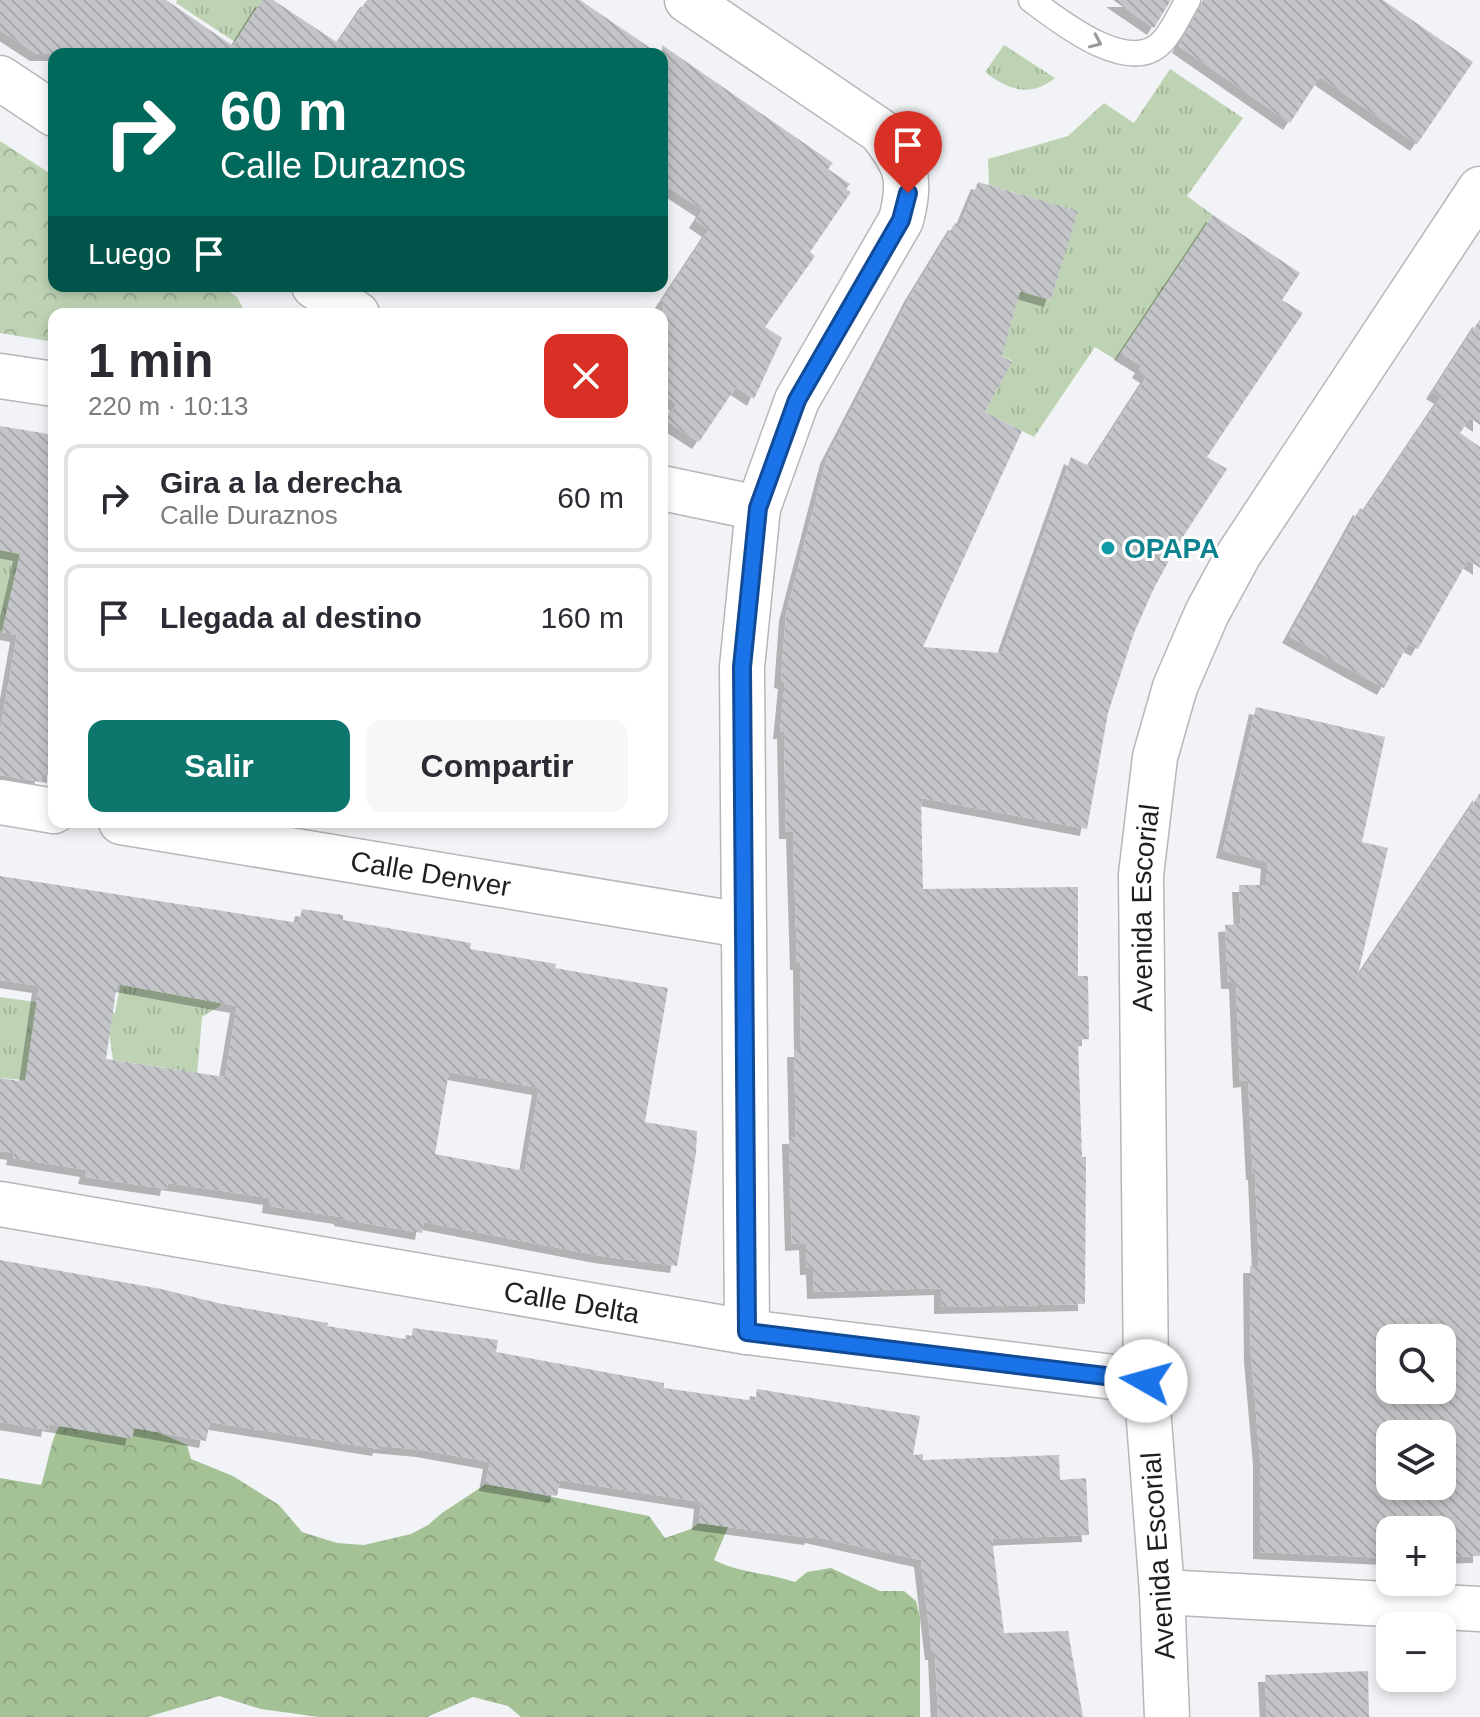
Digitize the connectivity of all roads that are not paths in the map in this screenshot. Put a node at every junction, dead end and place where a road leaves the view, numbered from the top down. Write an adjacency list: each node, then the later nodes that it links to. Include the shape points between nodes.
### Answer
1 (687, 0): 12 (street, via 880,131 902,159 908,193 901,220 797,400)
2 (1031, 0): 3 (lane, one-way to 3, via 1070,29 1131,54 1161,43)
3 (1188, 0)
4 (0, 78): 5 (street)
5 (48, 110)
6 (1480, 189): 19 (street, Avenida Escorial, via 1239,554 1175,687 1155,757 1141,875)
7 (322, 292): 8 (street)
8 (348, 308)
9 (0, 376): 10 (street)
10 (48, 383)
11 (668, 489): 12 (street)
12 (758, 508): 16 (street, via 742,667)
13 (0, 802): 14 (street)
14 (48, 810)
15 (157, 828): 16 (street, Calle Denver)
16 (742, 925): 18 (street)
17 (0, 1204): 18 (street, Calle Delta)
18 (747, 1332): 19 (street, Calle Delta)
19 (1146, 1381): 20 (street, Avenida Escorial)
20 (1162, 1592): 21 (street); 22 (street, Avenida Escorial)
21 (1480, 1609)
22 (1167, 1717)

